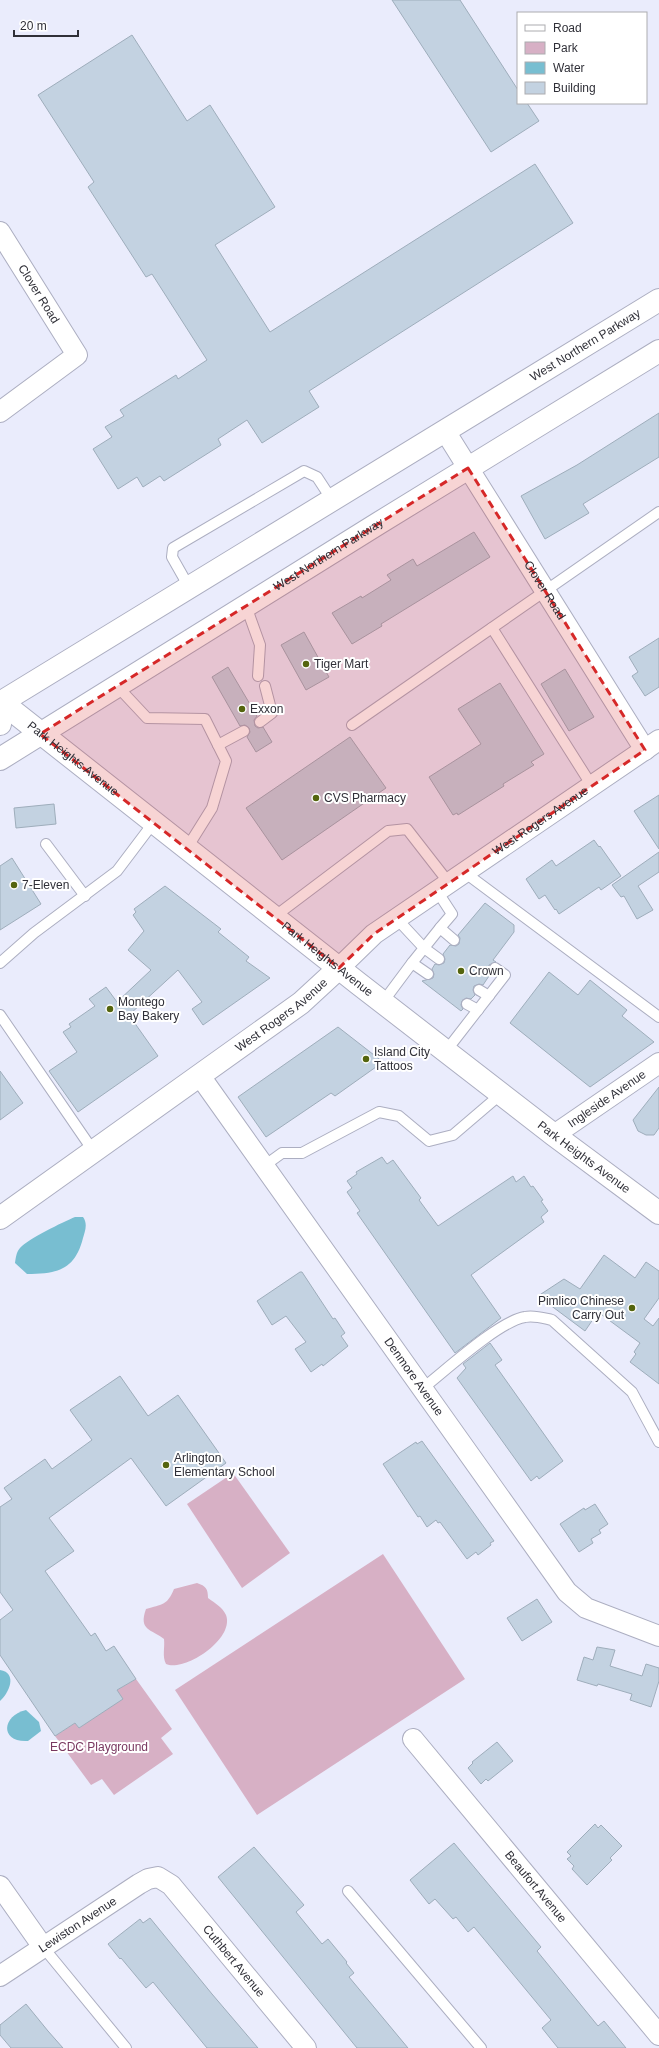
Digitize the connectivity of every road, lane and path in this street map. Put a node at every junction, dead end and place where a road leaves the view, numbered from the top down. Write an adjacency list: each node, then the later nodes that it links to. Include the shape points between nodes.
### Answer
1 (0, 232): 4 (street, Clover Road, via 77,356)
2 (659, 300): 5 (main road, West Northern Parkway)
3 (659, 351): 6 (main road, West Northern Parkway)
4 (0, 412)
5 (445, 431): 6 (street, Clover Road); 7 (main road, West Northern Parkway)
6 (468, 468): 10 (street, Clover Road); 11 (main road, West Northern Parkway)
7 (332, 500): 9 (main road, West Northern Parkway); 9 (lane, via 317,477 304,471 173,548 172,557)
8 (659, 512): 10 (lane)
9 (189, 587): 16 (main road, West Northern Parkway)
10 (545, 591): 12 (lane); 23 (street, Clover Road)
11 (246, 606): 13 (lane, via 260,645); 14 (main road, West Northern Parkway)
12 (492, 628): 19 (lane); 25 (lane)
13 (258, 676)
14 (117, 686): 21 (main road, West Northern Parkway); 22 (lane, via 147,718 205,719)
15 (265, 686): 17 (lane, via 272,713)
16 (1, 702): 18 (main road); 21 (main road, Park Heights Avenue)
17 (260, 722)
18 (0, 724)
19 (352, 725)
20 (244, 731): 22 (lane)
21 (40, 734): 24 (main road, West Northern Parkway); 26 (main road, Park Heights Avenue)
22 (218, 745): 28 (lane, via 226,760 212,808)
23 (652, 745): 25 (street, West Rogers Avenue)
24 (0, 759)
25 (592, 786): 29 (street, West Rogers Avenue)
26 (154, 822): 28 (main road, Park Heights Avenue); 30 (lane, via 117,871)
27 (46, 844): 30 (lane)
28 (187, 848): 31 (main road, Park Heights Avenue)
29 (450, 882): 31 (lane, via 407,829 388,831); 32 (street, West Rogers Avenue); 33 (lane, via 452,914); 48 (lane)
30 (85, 896): 37 (lane, via 34,933)
31 (274, 916): 39 (main road, Park Heights Avenue)
32 (397, 919): 35 (lane); 39 (street, West Rogers Avenue, via 374,934)
33 (440, 928): 34 (lane); 35 (lane)
34 (454, 940)
35 (424, 948): 36 (lane); 38 (lane)
36 (439, 959)
37 (0, 963)
38 (412, 963): 41 (lane); 44 (lane)
39 (339, 968): 44 (main road, Park Heights Avenue); 51 (main road, West Rogers Avenue, via 301,1004)
40 (495, 968): 43 (lane, via 505,975)
41 (428, 974)
42 (479, 990): 43 (lane)
43 (489, 996): 46 (lane)
44 (383, 1002): 49 (main road, Park Heights Avenue)
45 (467, 1004): 46 (lane)
46 (478, 1010): 49 (lane)
47 (0, 1015): 54 (lane)
48 (659, 1017)
49 (446, 1051): 52 (main road, Park Heights Avenue)
50 (659, 1063): 53 (street, Ingleside Avenue)
51 (200, 1076): 54 (main road, West Rogers Avenue); 55 (street, Denmore Avenue)
52 (501, 1094): 53 (main road, Park Heights Avenue); 55 (lane, via 453,1135 429,1141 399,1116 379,1112 302,1153 282,1153)
53 (554, 1135): 56 (main road, Park Heights Avenue)
54 (94, 1152): 57 (main road, West Rogers Avenue)
55 (264, 1166): 58 (street, Denmore Avenue)
56 (659, 1213)
57 (0, 1218)
58 (423, 1388): 59 (lane, via 502,1326 525,1316 536,1316 552,1320 632,1392); 60 (street, Denmore Avenue, via 575,1601 600,1615)
59 (659, 1442)
60 (659, 1636)
61 (413, 1739): 67 (street, Beaufort Avenue)
62 (158, 1877): 65 (street, Lewiston Avenue, via 139,1884); 69 (street, Cuthbert Avenue, via 171,1886)
63 (0, 1886): 65 (street)
64 (348, 1891): 70 (lane)
65 (43, 1947): 66 (street, Lewiston Avenue); 68 (lane)
66 (0, 1976)
67 (659, 2035)
68 (126, 2048)
69 (306, 2048)
70 (481, 2048)

